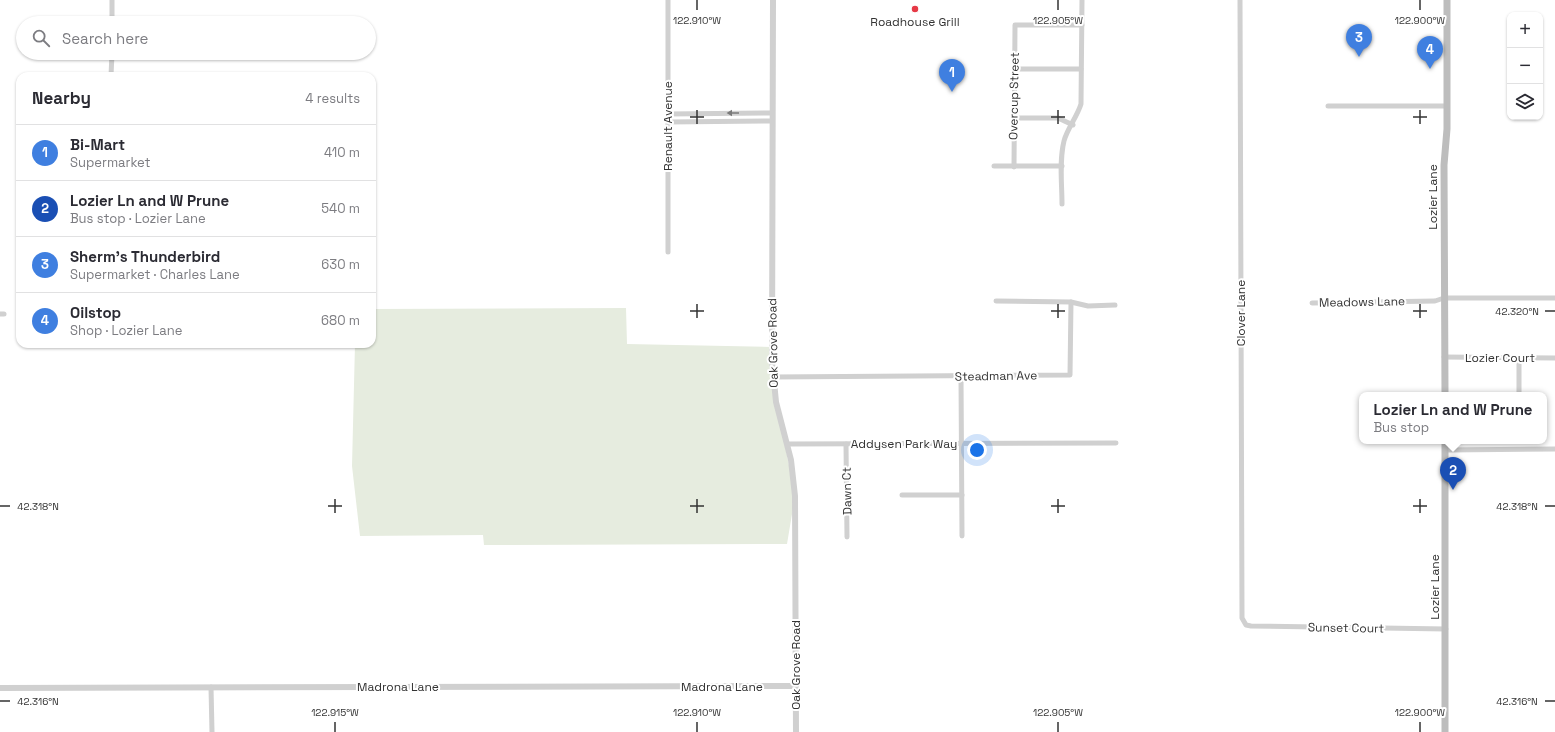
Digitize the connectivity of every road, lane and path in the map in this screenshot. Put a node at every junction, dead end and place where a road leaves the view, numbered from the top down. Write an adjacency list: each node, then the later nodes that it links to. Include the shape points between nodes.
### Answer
1 (112, 0): 7 (street)
2 (668, 0): 16 (street, Renault Avenue)
3 (773, 0): 15 (street, Oak Grove Road)
4 (1082, 0): 8 (street)
5 (1240, 0): 50 (street, Clover Lane, via 1241,576 1242,618)
6 (1447, 0): 14 (main road, Lozier Lane)
7 (112, 16)
8 (1082, 25): 10 (street, Overcup Street, via 1015,25); 11 (street)
9 (112, 60): 12 (street)
10 (1015, 69): 11 (street); 17 (street, Overcup Street)
11 (1082, 69): 20 (street, via 1081,104)
12 (111, 72)
13 (1328, 106): 14 (street)
14 (1447, 106): 26 (main road, Lozier Lane)
15 (772, 113): 16 (street, one-way to 16); 18 (street, Oak Grove Road)
16 (668, 114): 19 (street, Renault Avenue)
17 (1014, 118): 20 (street, via 1058,118); 23 (street, Overcup Street)
18 (772, 121): 19 (street); 35 (street, Oak Grove Road)
19 (668, 122): 25 (street, Renault Avenue)
20 (1073, 125): 22 (street, via 1065,139)
21 (994, 166): 23 (street)
22 (1062, 166): 23 (street); 24 (street)
23 (1014, 167)
24 (1062, 204)
25 (668, 252)
26 (1444, 298): 27 (street, Meadows Lane); 30 (street, Meadows Lane, via 1435,301); 32 (main road, Lozier Lane)
27 (1555, 298)
28 (996, 301): 29 (street)
29 (1071, 302): 31 (street, via 1088,306); 36 (street, Steadman Ave, via 1070,375)
30 (1312, 303)
31 (1115, 305)
32 (1444, 357): 33 (street, Lozier Court); 37 (main road, Lozier Lane)
33 (1519, 358): 34 (street, Lozier Court); 38 (street)
34 (1555, 358)
35 (773, 377): 36 (street, Steadman Ave); 39 (street, Oak Grove Road, via 776,402)
36 (961, 377): 43 (street)
37 (1445, 392)
38 (1519, 392)
39 (787, 444): 40 (street, Addysen Park Way); 52 (street, Oak Grove Road, via 795,496)
40 (846, 444): 43 (street, Addysen Park Way); 49 (street, Dawn Ct)
41 (1116, 444): 43 (street, Addysen Park Way)
42 (1445, 444): 45 (main road, Lozier Lane)
43 (961, 445): 47 (street)
44 (1555, 449): 45 (street)
45 (1446, 450): 51 (main road, Lozier Lane)
46 (902, 495): 47 (street)
47 (962, 495): 48 (street)
48 (962, 536)
49 (847, 537)
50 (1246, 625): 51 (street, Sunset Court)
51 (1446, 629): 57 (main road, Lozier Lane)
52 (796, 686): 54 (street, Madrona Lane); 56 (street, Oak Grove Road)
53 (0, 688): 54 (street, Madrona Lane)
54 (211, 688): 55 (street)
55 (212, 732)
56 (796, 732)
57 (1445, 732)

